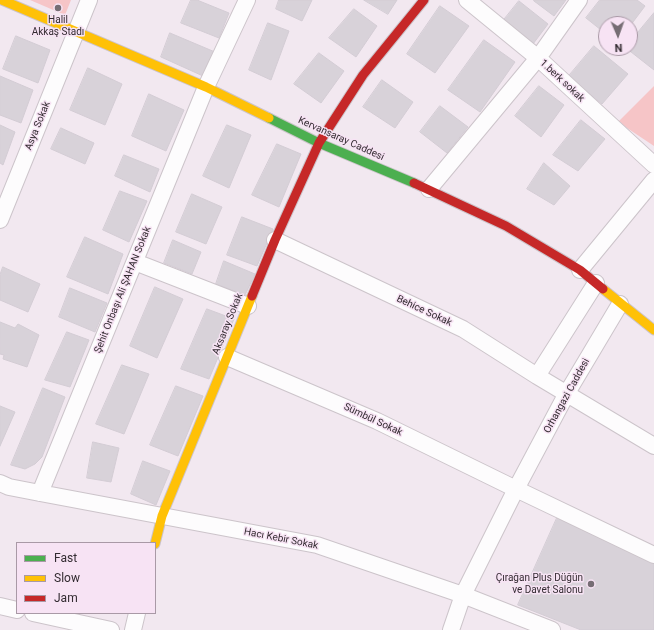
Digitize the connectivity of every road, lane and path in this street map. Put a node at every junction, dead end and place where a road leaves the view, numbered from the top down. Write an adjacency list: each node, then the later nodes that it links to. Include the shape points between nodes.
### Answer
1 (2, 0): 7 (street, Kervansaray Caddesi)
2 (89, 0): 7 (street, Asya Sokak)
3 (247, 0): 9 (street, Şehit Onbaşı Ali ŞAHAN Sokak)
4 (424, 0): 10 (street, Aksaray Sokak, via 363,75)
5 (467, 0): 8 (street, 1.berk sokak)
6 (579, 0): 8 (street)
7 (75, 32): 9 (street, Kervansaray Caddesi); 14 (street, Asya Sokak)
8 (538, 58): 11 (street, 1.berk sokak); 13 (street)
9 (206, 87): 10 (street, Kervansaray Caddesi); 16 (street, Şehit Onbaşı Ali ŞAHAN Sokak)
10 (319, 143): 13 (street, Kervansaray Caddesi); 15 (street, Aksaray Sokak)
11 (654, 165)
12 (654, 180): 17 (street)
13 (429, 189): 17 (street, Kervansaray Caddesi, via 506,226)
14 (0, 220)
15 (274, 240): 20 (street, Aksaray Sokak); 23 (street, Behice Sokak, via 463,329)
16 (135, 262): 20 (street); 28 (street, Şehit Onbaşı Ali ŞAHAN Sokak)
17 (580, 270): 18 (street, Kervansaray Caddesi)
18 (596, 283): 19 (street, Kervansaray Caddesi); 23 (street)
19 (620, 304): 21 (street, Kervansaray Caddesi); 24 (street, Orhangazi Caddesi)
20 (248, 306): 22 (street, Aksaray Sokak)
21 (654, 330)
22 (227, 357): 27 (street, Sümbül Sokak, via 377,421); 29 (street, Aksaray Sokak)
23 (537, 376): 24 (street, Behice Sokak)
24 (567, 393): 25 (street, Behice Sokak); 27 (street, Orhangazi Caddesi)
25 (654, 446)
26 (0, 483): 28 (street, Hacı Kebir Sokak)
27 (516, 489): 31 (street, Sümbül Sokak); 32 (street, Orhangazi Caddesi)
28 (40, 493): 29 (street, Hacı Kebir Sokak)
29 (162, 516): 30 (street, Aksaray Sokak); 32 (street, Hacı Kebir Sokak, via 317,545)
30 (156, 542)
31 (654, 555)
32 (463, 595): 39 (street); 40 (street, Hacı Kebir Sokak)
33 (0, 606): 34 (street)
34 (16, 610)
35 (38, 614): 37 (street)
36 (137, 614): 38 (street)
37 (111, 630)
38 (133, 630)
39 (451, 630)
40 (552, 630)

